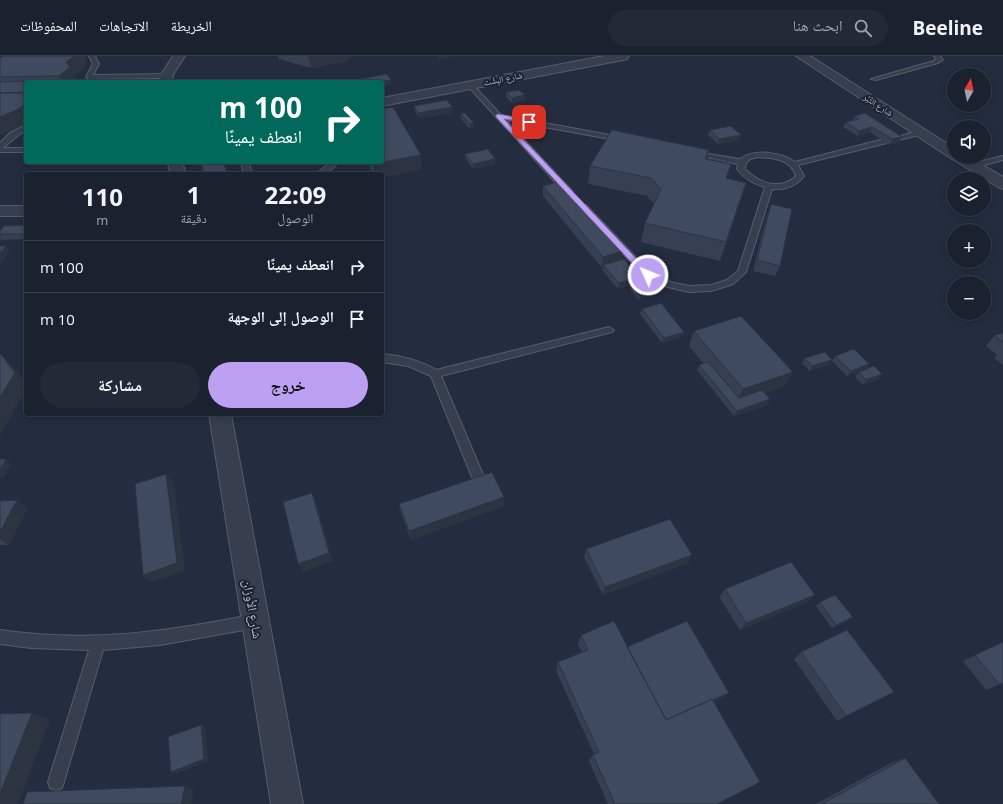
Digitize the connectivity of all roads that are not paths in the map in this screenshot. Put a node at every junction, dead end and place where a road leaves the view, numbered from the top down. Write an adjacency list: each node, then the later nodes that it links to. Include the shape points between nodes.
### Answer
1 (92, 56): 9 (lane, via 96,64)
2 (180, 56): 7 (street)
3 (623, 56): 6 (street, شارع البِشْت)
4 (802, 56): 14 (street, شارع التِّبْر)
5 (937, 56): 8 (lane, via 940,60 936,62)
6 (602, 58): 10 (street, شارع البِشْت)
7 (166, 79): 9 (lane)
8 (874, 79)
9 (87, 80)
10 (470, 85): 11 (street, شارع البِشْت); 12 (lane)
11 (384, 102)
12 (498, 116): 16 (lane); 30 (lane, via 635,263 648,275 667,284 689,289 711,288 730,282 742,272)
13 (24, 128): 18 (lane, via 13,135)
14 (920, 132): 15 (lane); 19 (street, شارع التِّبْر)
15 (895, 139)
16 (632, 141)
17 (884, 141): 25 (lane)
18 (0, 149): 20 (lane)
19 (947, 149)
20 (24, 150)
21 (687, 152): 23 (lane)
22 (1003, 158): 27 (lane)
23 (742, 162): 25 (lane, via 748,157 771,155); 30 (lane, via 741,169 746,176 755,182)
24 (333, 164): 28 (lane)
25 (794, 164): 30 (lane, via 799,170 800,176 797,181 790,184)
26 (970, 164): 27 (street)
27 (973, 166): 29 (street)
28 (324, 172)
29 (1003, 184)
30 (768, 185)
31 (0, 211): 32 (street)
32 (24, 211)
33 (609, 330): 35 (lane)
34 (384, 358): 35 (lane, via 410,362)
35 (435, 374): 37 (lane)
36 (220, 416): 38 (street, شارع الأوزان)
37 (478, 477)
38 (255, 621): 40 (lane, via 190,635); 42 (street, شارع الأوزان)
39 (0, 637): 40 (lane, via 48,644)
40 (98, 642): 41 (lane)
41 (56, 782)
42 (286, 804)

